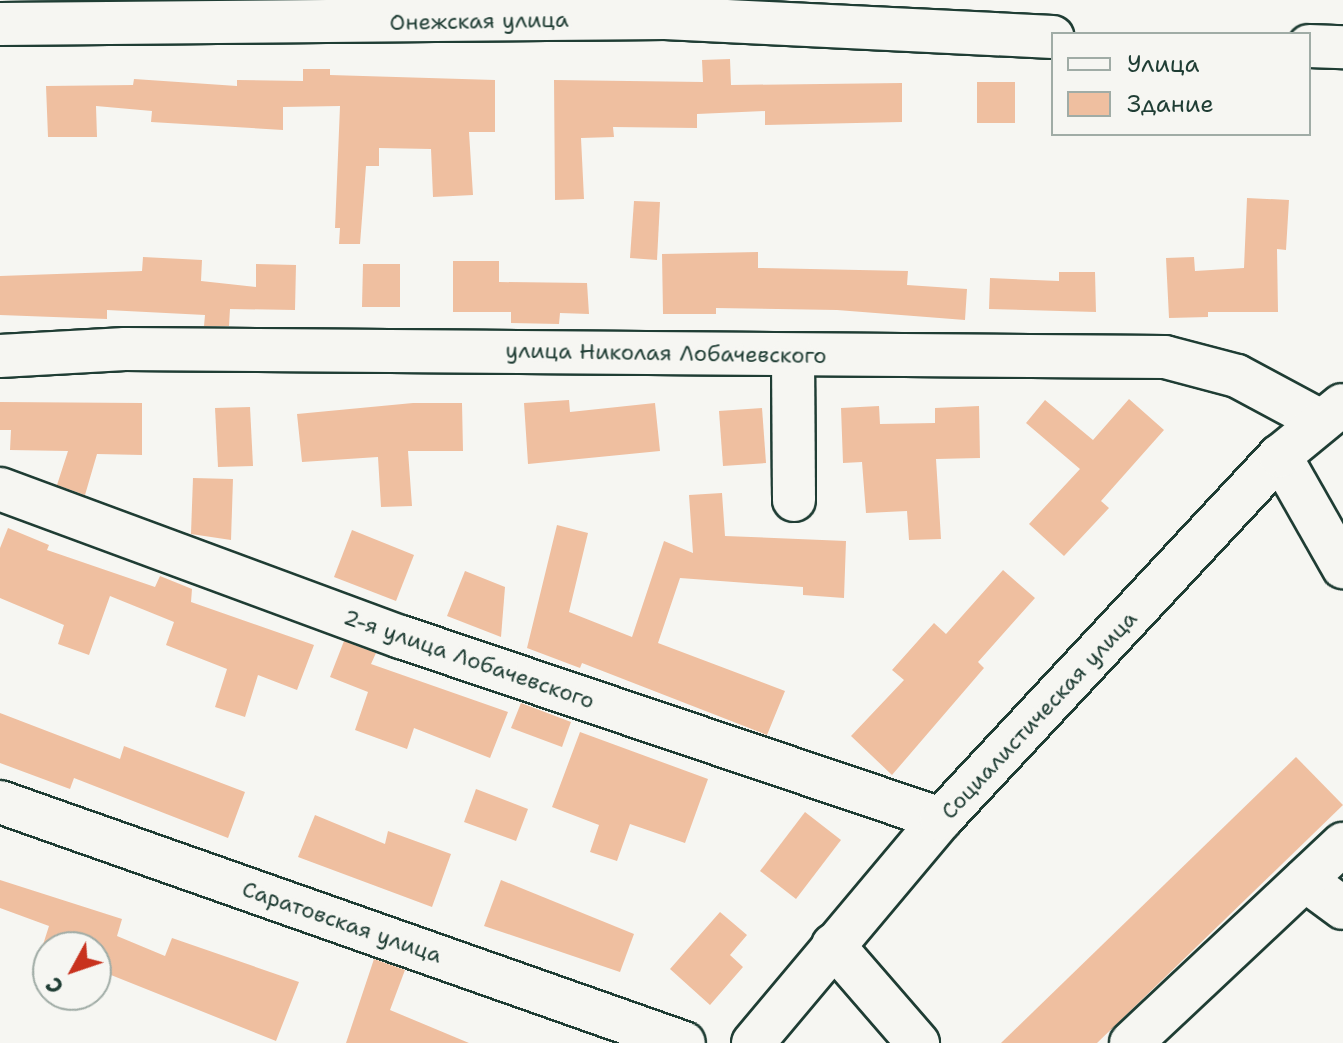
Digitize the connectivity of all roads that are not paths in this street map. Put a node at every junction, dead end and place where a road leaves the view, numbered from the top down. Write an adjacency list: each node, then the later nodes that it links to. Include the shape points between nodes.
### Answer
1 (0, 24): 2 (street, Онежская улица, via 665,18)
2 (1051, 37)
3 (1311, 46): 4 (street)
4 (1343, 47)
5 (0, 356): 6 (street, улица Николая Лобачевского, via 125,349)
6 (793, 356): 7 (street, улица Николая Лобачевского, via 964,352 1165,357 1237,376); 10 (street)
7 (1331, 412): 8 (street, Социалистическая улица)
8 (1280, 456): 11 (street); 13 (street, Социалистическая улица)
9 (0, 489): 13 (street, 2-я улица Лобачевского, via 401,637)
10 (794, 500)
11 (1343, 567)
12 (0, 802): 19 (street, Саратовская улица)
13 (941, 819): 17 (street, Социалистическая улица)
14 (1343, 844): 15 (street)
15 (1305, 880): 16 (street); 18 (street)
16 (1343, 908)
17 (833, 945): 20 (street, Социалистическая улица); 21 (street)
18 (1137, 1042)
19 (684, 1043)
20 (753, 1043)
21 (918, 1043)

